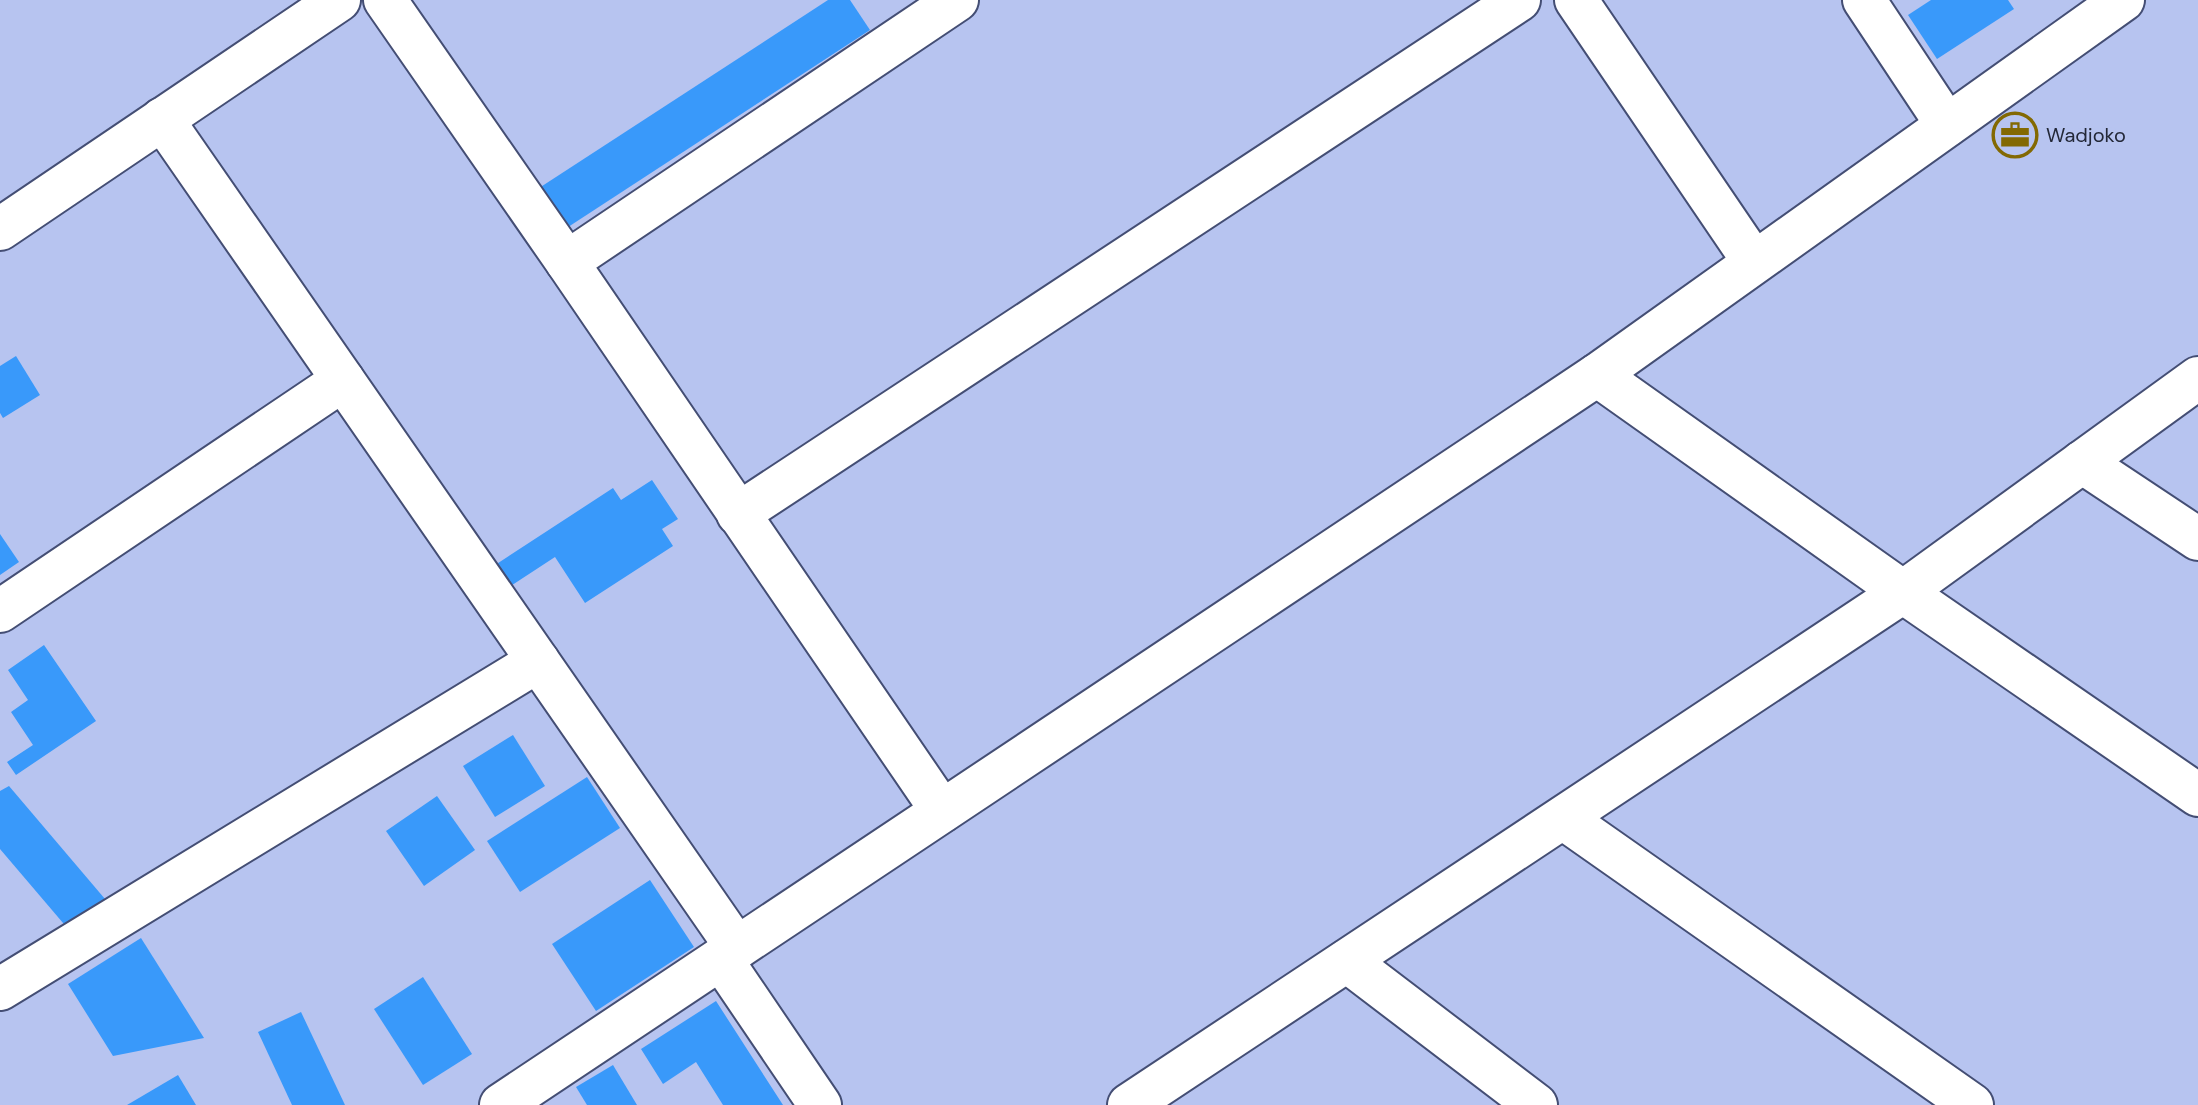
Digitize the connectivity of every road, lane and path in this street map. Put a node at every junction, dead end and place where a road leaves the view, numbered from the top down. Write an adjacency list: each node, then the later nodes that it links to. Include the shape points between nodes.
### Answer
1 (339, 0): 8 (street)
2 (385, 0): 11 (street)
3 (957, 0): 11 (street)
4 (1519, 0): 17 (street)
5 (1576, 0): 12 (street)
6 (1864, 0): 9 (street)
7 (2123, 0): 9 (street)
8 (162, 119): 10 (street); 15 (street)
9 (1947, 125): 12 (street)
10 (0, 229)
11 (567, 262): 17 (street)
12 (1754, 262): 13 (street)
13 (1597, 375): 19 (street); 23 (street)
14 (2198, 378): 16 (street)
15 (343, 380): 20 (street); 21 (street)
16 (2082, 462): 18 (street); 19 (street)
17 (738, 514): 23 (street)
18 (2198, 539)
19 (1903, 592): 22 (street); 24 (street)
20 (0, 611)
21 (538, 661): 25 (street); 27 (street)
22 (2198, 795)
23 (942, 811): 25 (street)
24 (1563, 818): 26 (street); 33 (street)
25 (729, 953): 29 (street); 30 (street)
26 (1347, 961): 28 (street); 32 (street)
27 (0, 989)
28 (1180, 1091): 31 (street)
29 (501, 1105)
30 (820, 1105)
31 (1129, 1105)
32 (1536, 1105)
33 (1972, 1105)

